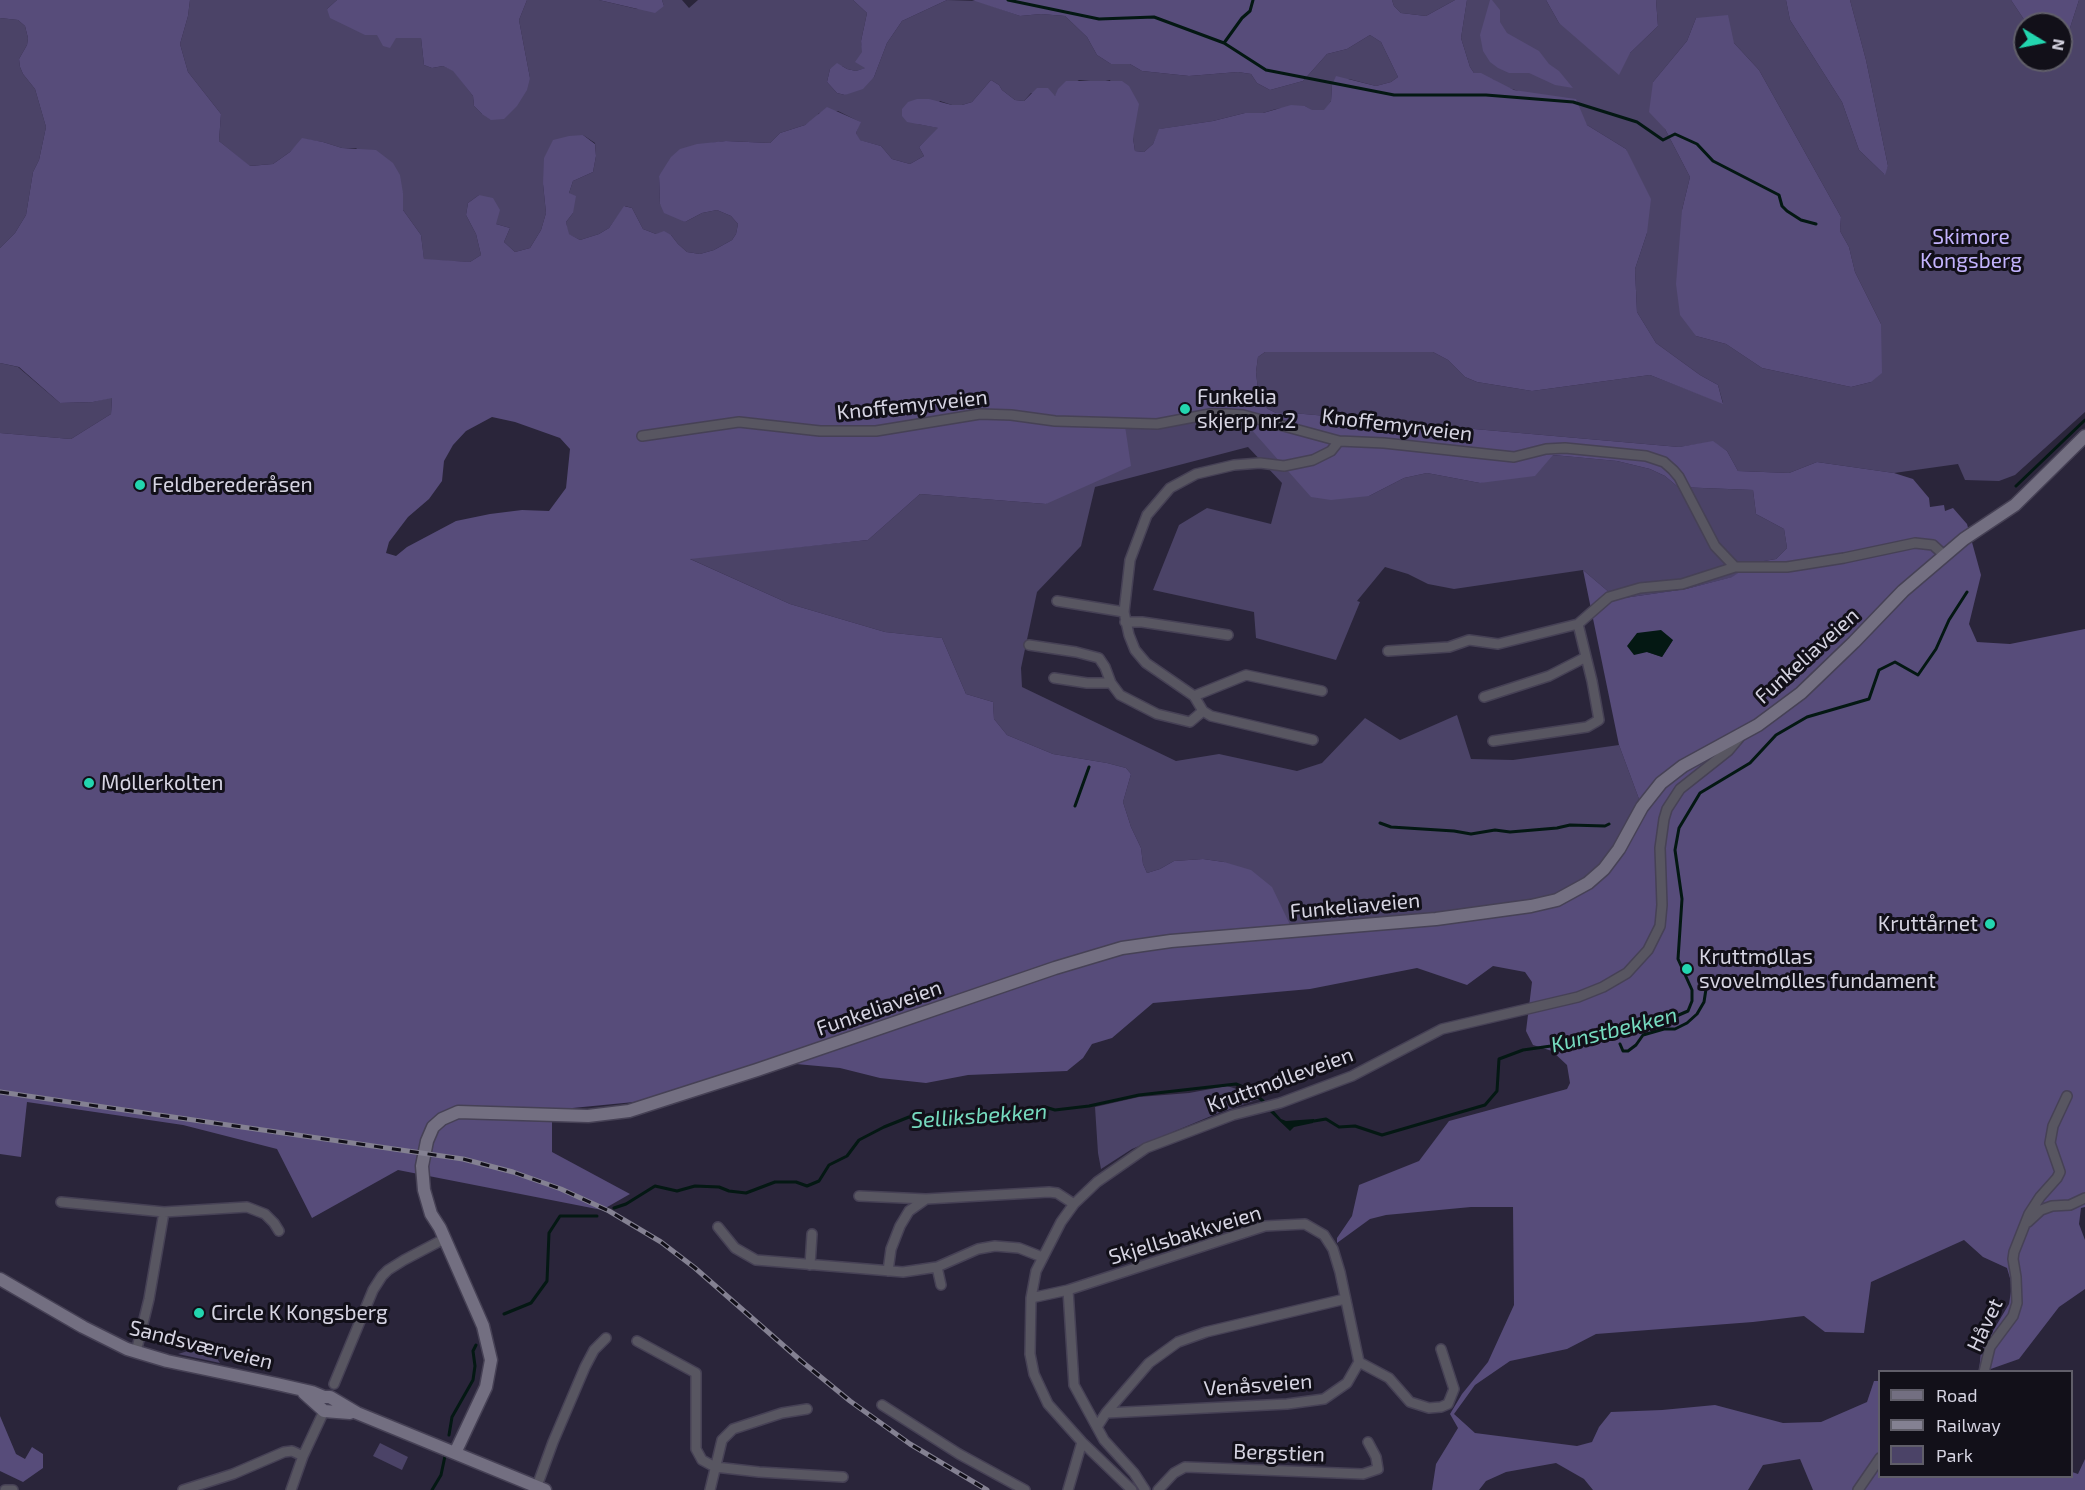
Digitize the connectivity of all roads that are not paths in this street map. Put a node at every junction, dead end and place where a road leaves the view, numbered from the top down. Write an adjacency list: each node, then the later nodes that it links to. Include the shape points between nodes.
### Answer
1 (642, 436): 3 (street, Knoffemyrveien, via 739,422 820,431 876,431 980,414 1157,424 1228,414)
2 (2085, 436): 4 (street, Funkeliaveien, via 2014,505)
3 (1339, 441): 5 (street, Knoffemyrveien, via 1514,457 1565,448 1646,456 1664,462 1679,477 1715,546); 7 (street, via 1331,452 1313,460 1284,466 1234,465 1197,474 1170,488 1148,515 1130,560)
4 (1944, 555): 5 (street, via 1929,543 1915,543 1787,567); 20 (street, Funkeliaveien, via 1801,693)
5 (1735, 567): 9 (street, via 1682,584 1640,588 1609,597)
6 (1057, 601): 7 (street)
7 (1124, 612): 8 (street)
8 (1125, 622): 10 (street); 17 (street, via 1135,650 1146,663)
9 (1578, 624): 12 (street, via 1498,644 1469,640 1449,647); 13 (street)
10 (1228, 635)
11 (1029, 645): 15 (street, via 1099,658)
12 (1388, 651)
13 (1586, 657): 18 (street, via 1549,676); 22 (street, via 1599,720 1587,727)
14 (1054, 678): 15 (street)
15 (1111, 683): 19 (street, via 1126,699 1168,718 1190,723)
16 (1322, 691): 17 (street, via 1246,675)
17 (1194, 696): 19 (street)
18 (1484, 697)
19 (1203, 711): 21 (street)
20 (1740, 736): 28 (street, Kruttmølleveien, via 1728,751 1680,789 1667,808 1660,848 1660,926 1648,950 1627,973 1578,997 1442,1029 1352,1076 1146,1148 1097,1182); 33 (street, Funkeliaveien, via 1683,766 1661,783 1604,869 1557,900 1436,919 1122,948 629,1111 588,1116 473,1113 447,1125 434,1143 430,1182)
21 (1313, 741)
22 (1493, 741)
23 (2067, 1096): 30 (street, Håvet, via 2051,1137 2060,1172 2040,1197)
24 (859, 1196): 26 (street)
25 (2085, 1198): 30 (street, via 2041,1210)
26 (926, 1199): 28 (street, via 1048,1192); 38 (street, via 909,1211 900,1226)
27 (61, 1202): 29 (street)
28 (1074, 1204): 35 (street, Kruttmølleveien)
29 (164, 1212): 32 (street, via 247,1207 265,1214); 47 (street)
30 (2026, 1224): 49 (street, Håvet, via 2013,1259 2018,1303 1990,1347)
31 (718, 1227): 36 (street, via 735,1248 751,1258)
32 (279, 1231)
33 (442, 1234): 50 (street, via 382,1276); 58 (street, Funkeliaveien, via 483,1326 491,1360 486,1387)
34 (812, 1234): 36 (street)
35 (1042, 1257): 37 (street, via 1019,1248 995,1246); 42 (street, Kruttmølleveien)
36 (810, 1265): 38 (street)
37 (937, 1267): 38 (street); 40 (street)
38 (888, 1271)
39 (0, 1279): 47 (street, Sandsværveien, via 92,1332)
40 (941, 1285)
41 (1068, 1290): 42 (street, Skjellsbakkveien); 43 (street, Skjellsbakkveien, via 1265,1226 1305,1224 1324,1235 1333,1249); 55 (street, via 1074,1385)
42 (1031, 1298): 56 (street, Kruttmølleveien, via 1030,1354 1034,1374 1048,1404)
43 (1345, 1299): 48 (street, Skjellsbakkveien); 54 (street, via 1178,1342 1149,1363)
44 (606, 1338): 63 (street, via 585,1367 553,1442)
45 (637, 1341): 61 (street, via 696,1373 696,1449 702,1460)
46 (1441, 1349): 48 (street, via 1454,1389 1448,1404 1441,1407 1410,1402 1389,1378)
47 (136, 1352): 51 (street, Sandsværveien, via 301,1390)
48 (1359, 1362): 54 (street, Venåsveien, via 1347,1383 1324,1399)
49 (1984, 1370)
50 (334, 1384)
51 (327, 1405): 58 (street, Sandsværveien, via 357,1413); 59 (street)
52 (882, 1405): 69 (street)
53 (807, 1409): 61 (street, via 733,1429 722,1440)
54 (1106, 1413): 55 (street)
55 (1097, 1427): 72 (street)
56 (1082, 1442): 70 (street); 71 (street, Kruttmølleveien)
57 (1368, 1442): 73 (street, Bergstien, via 1378,1469 1363,1474 1185,1467)
58 (455, 1453): 63 (street, Sandsværveien)
59 (303, 1456): 66 (street, via 284,1452); 67 (street)
60 (1878, 1461): 74 (street)
61 (715, 1467): 62 (street); 68 (street)
62 (843, 1477)
63 (541, 1488)
64 (5, 1490): 65 (street)
65 (13, 1490)
66 (183, 1490)
67 (291, 1490)
68 (710, 1490)
69 (1025, 1490)
70 (1068, 1490)
71 (1132, 1490)
72 (1145, 1490)
73 (1158, 1490)
74 (1858, 1490)

